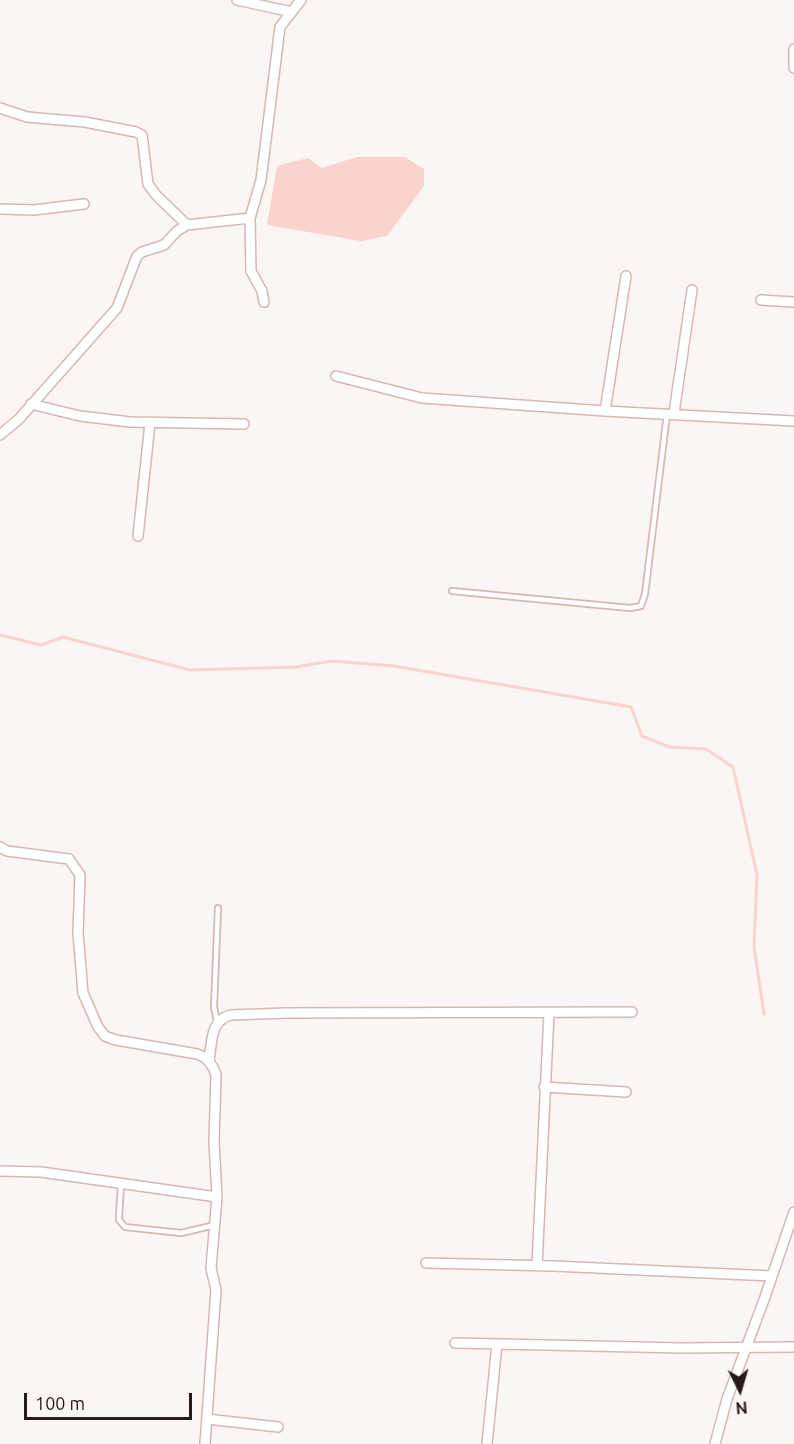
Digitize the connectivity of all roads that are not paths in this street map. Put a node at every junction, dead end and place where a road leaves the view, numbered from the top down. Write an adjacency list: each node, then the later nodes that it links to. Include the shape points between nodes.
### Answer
1 (237, 0): 3 (street)
2 (301, 0): 3 (street)
3 (292, 12): 9 (street, via 280,27 261,180)
4 (794, 50): 5 (street)
5 (794, 68)
6 (0, 108): 10 (street, via 27,117 85,122 142,135 148,184)
7 (84, 204): 8 (street)
8 (0, 209)
9 (250, 218): 10 (street); 14 (street, via 251,272)
10 (187, 225): 17 (street, via 164,245 137,256 117,309)
11 (626, 276): 18 (street)
12 (692, 290): 19 (street)
13 (761, 300): 15 (street)
14 (264, 302)
15 (794, 302)
16 (336, 376): 18 (street, via 422,398)
17 (32, 404): 21 (street, via 80,416); 23 (street)
18 (604, 411): 19 (street)
19 (671, 414): 20 (street); 25 (lane, via 641,606)
20 (794, 421)
21 (150, 423): 22 (street); 24 (street)
22 (244, 424)
23 (0, 435)
24 (138, 536)
25 (452, 591)
26 (0, 847): 31 (street, via 69,859 80,875 78,933 83,993 105,1036 197,1054)
27 (218, 908): 30 (lane, via 214,1007)
28 (633, 1012): 29 (street)
29 (549, 1013): 30 (street, via 287,1012 231,1015); 32 (street)
30 (217, 1022): 31 (street)
31 (208, 1061): 36 (street, via 216,1076)
32 (544, 1088): 33 (street); 40 (street)
33 (627, 1092)
34 (0, 1171): 35 (street, via 41,1172)
35 (121, 1184): 36 (street); 38 (lane, via 118,1216 125,1227 181,1233)
36 (217, 1197): 38 (street)
37 (794, 1212): 41 (street)
38 (215, 1225): 46 (street, via 211,1268 216,1290)
39 (426, 1263): 40 (street)
40 (537, 1266): 41 (street)
41 (772, 1276): 45 (street)
42 (455, 1343): 43 (street)
43 (497, 1344): 45 (street); 49 (street)
44 (794, 1347): 45 (street)
45 (747, 1348): 50 (street)
46 (207, 1419): 47 (street); 48 (street)
47 (278, 1427)
48 (205, 1444)
49 (487, 1444)
50 (715, 1444)

